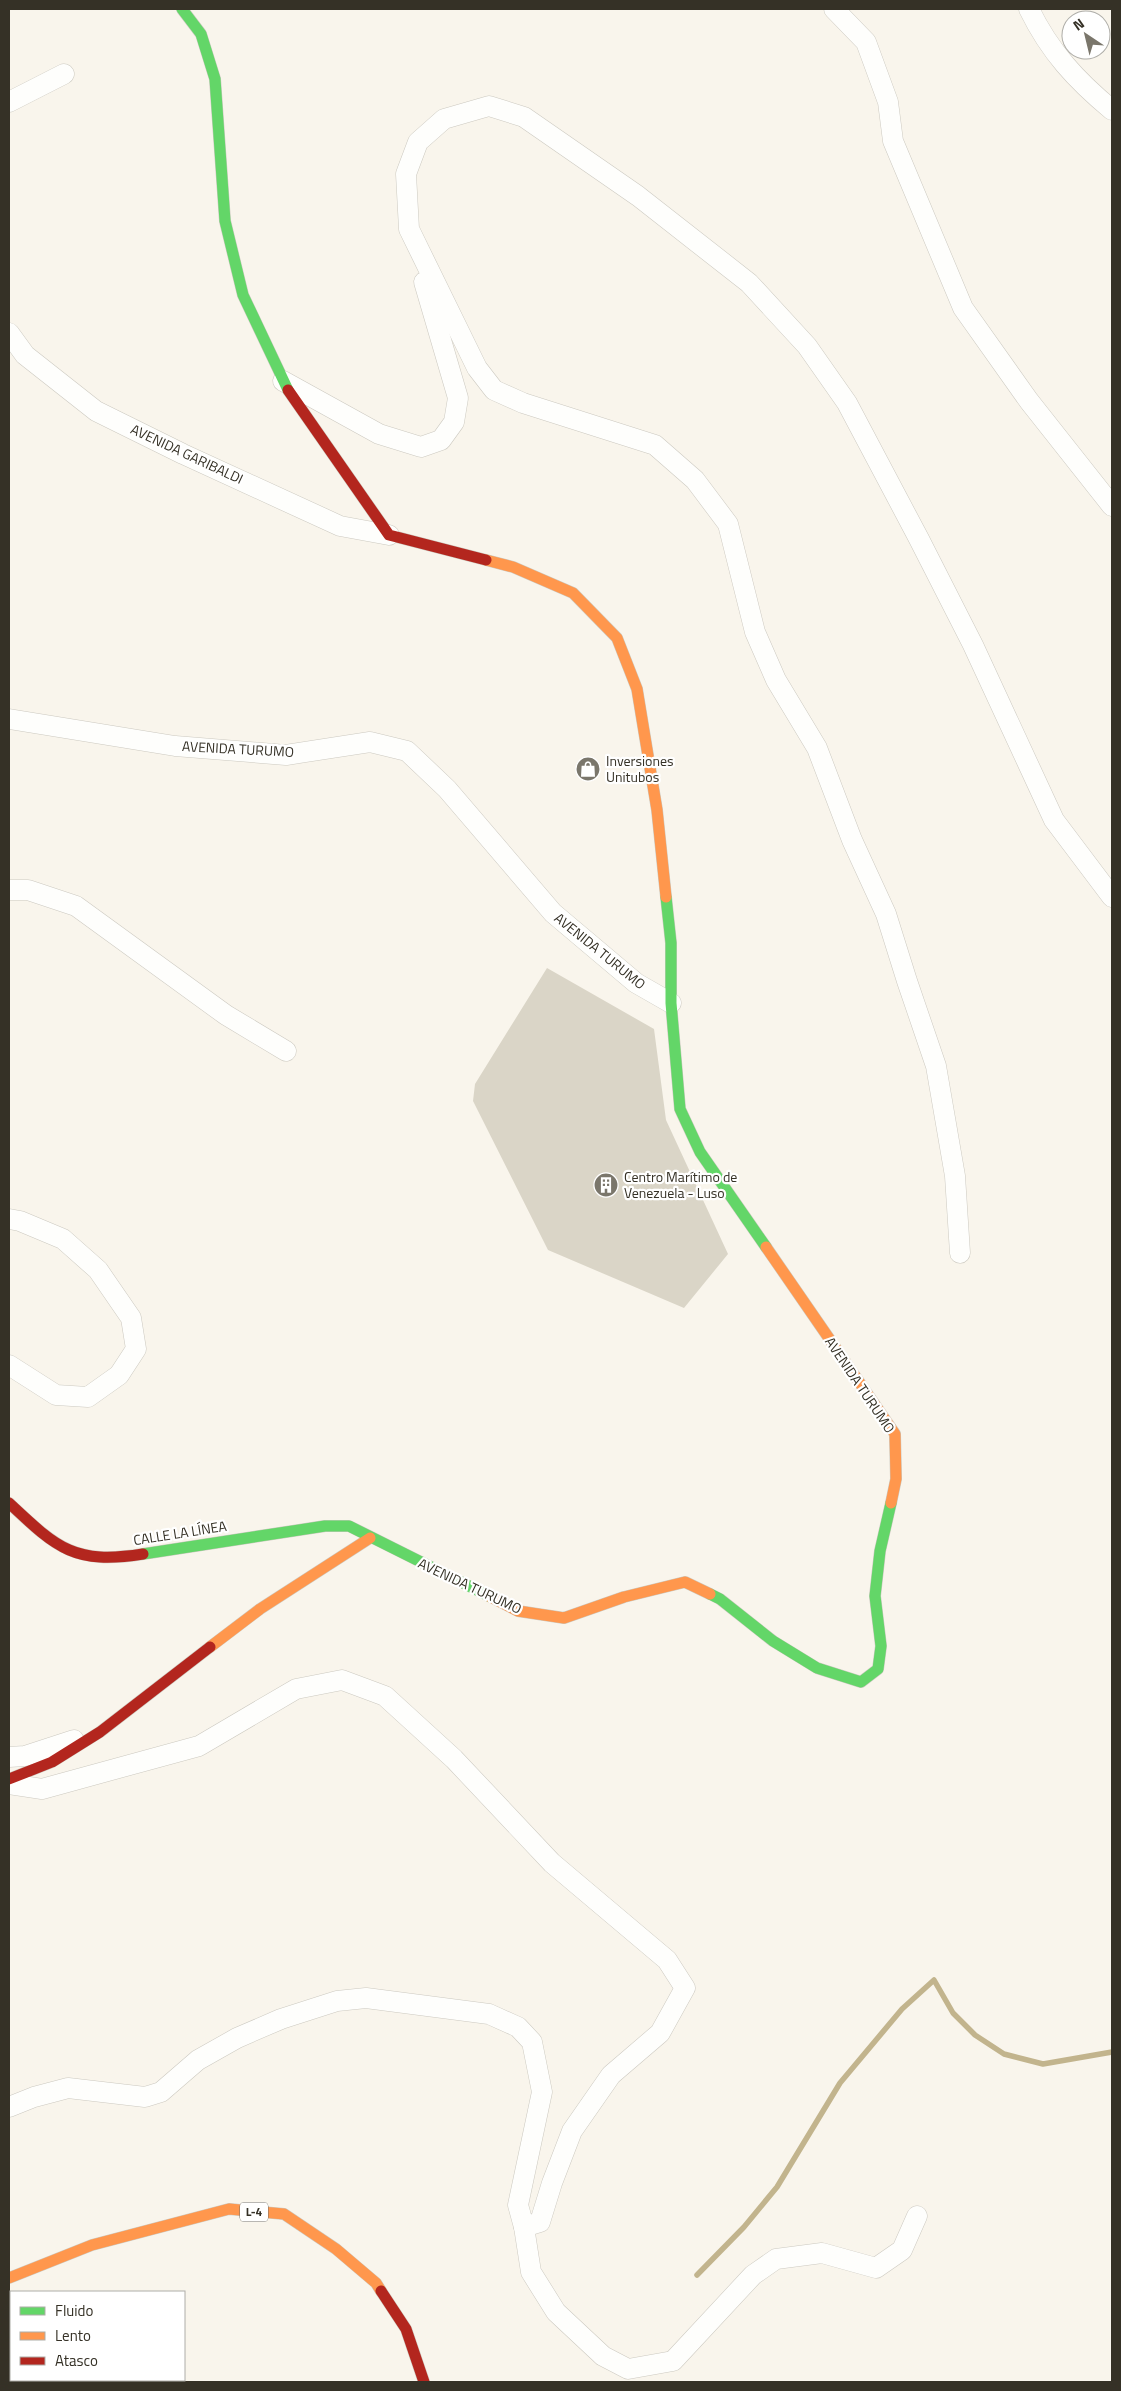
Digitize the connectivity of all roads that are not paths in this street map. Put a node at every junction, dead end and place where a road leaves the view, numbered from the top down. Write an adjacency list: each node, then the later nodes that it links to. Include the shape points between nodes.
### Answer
1 (182, 9): 9 (street, via 201,34 215,78 225,221 243,295)
2 (834, 9): 10 (street, via 866,42 888,102 893,141 963,308)
3 (1029, 9): 6 (street, via 1058,59 1084,87)
4 (64, 74): 5 (street)
5 (9, 102)
6 (1112, 110)
7 (409, 229): 9 (street, via 458,398 454,422 441,440 421,447 379,434); 14 (street, via 406,174 418,142 444,118 488,106 524,117 638,196 748,283 807,346 846,403 973,645 1054,820); 18 (street, via 477,368 494,390 523,403 655,446 695,480 728,524 755,632 776,680 817,748 852,840 886,914 936,1066 955,1176)
8 (9, 332): 11 (street, AVENIDA GARIBALDI, via 25,354 96,411 340,526)
9 (282, 380): 11 (street)
10 (1112, 506)
11 (389, 535): 15 (street, via 513,567 573,593 618,638 637,688 656,810 671,943)
12 (9, 719): 15 (street, AVENIDA TURUMO, via 175,746 286,755 370,742 407,751 447,789 553,913 636,983)
13 (9, 890): 16 (street, via 28,890 76,906 226,1015)
14 (1112, 897)
15 (671, 1002): 21 (street, AVENIDA TURUMO, via 680,1109 700,1152 895,1434 896,1479 880,1551 876,1596 881,1646 878,1669 861,1682 817,1668 773,1641 720,1599 685,1582 564,1618 518,1611)
16 (286, 1051)
17 (9, 1218): 19 (street, via 63,1240 98,1270 131,1318 136,1349 119,1375 88,1397 56,1395)
18 (960, 1253)
19 (9, 1365)
20 (9, 1503): 21 (street, CALLE LA LÍNEA, via 50,1540 75,1554 100,1557 130,1556 325,1526 348,1526)
21 (370, 1538): 22 (street, via 260,1609)
22 (100, 1732): 23 (street, via 26,1756); 24 (street, via 52,1762)
23 (9, 1757)
24 (9, 1779)
25 (9, 1784): 28 (street, via 42,1789 199,1746 296,1689 342,1680 385,1696 454,1759 552,1863 667,1960 685,1988 660,2033 612,2075 572,2131 540,2222)
26 (9, 2107): 28 (street, via 68,2088 145,2097 161,2092 198,2060 237,2038 281,2019 337,2001 366,1998 489,2014 518,2027 532,2042 542,2092 518,2205)
27 (917, 2216): 28 (street, via 902,2250 876,2268 822,2253 776,2258 753,2275 673,2361 628,2369 603,2356 556,2312 531,2272)
28 (524, 2227)
29 (9, 2278): 30 (street, L-4, via 92,2245 229,2209 284,2214 336,2249 376,2283 406,2329)
30 (424, 2382)

